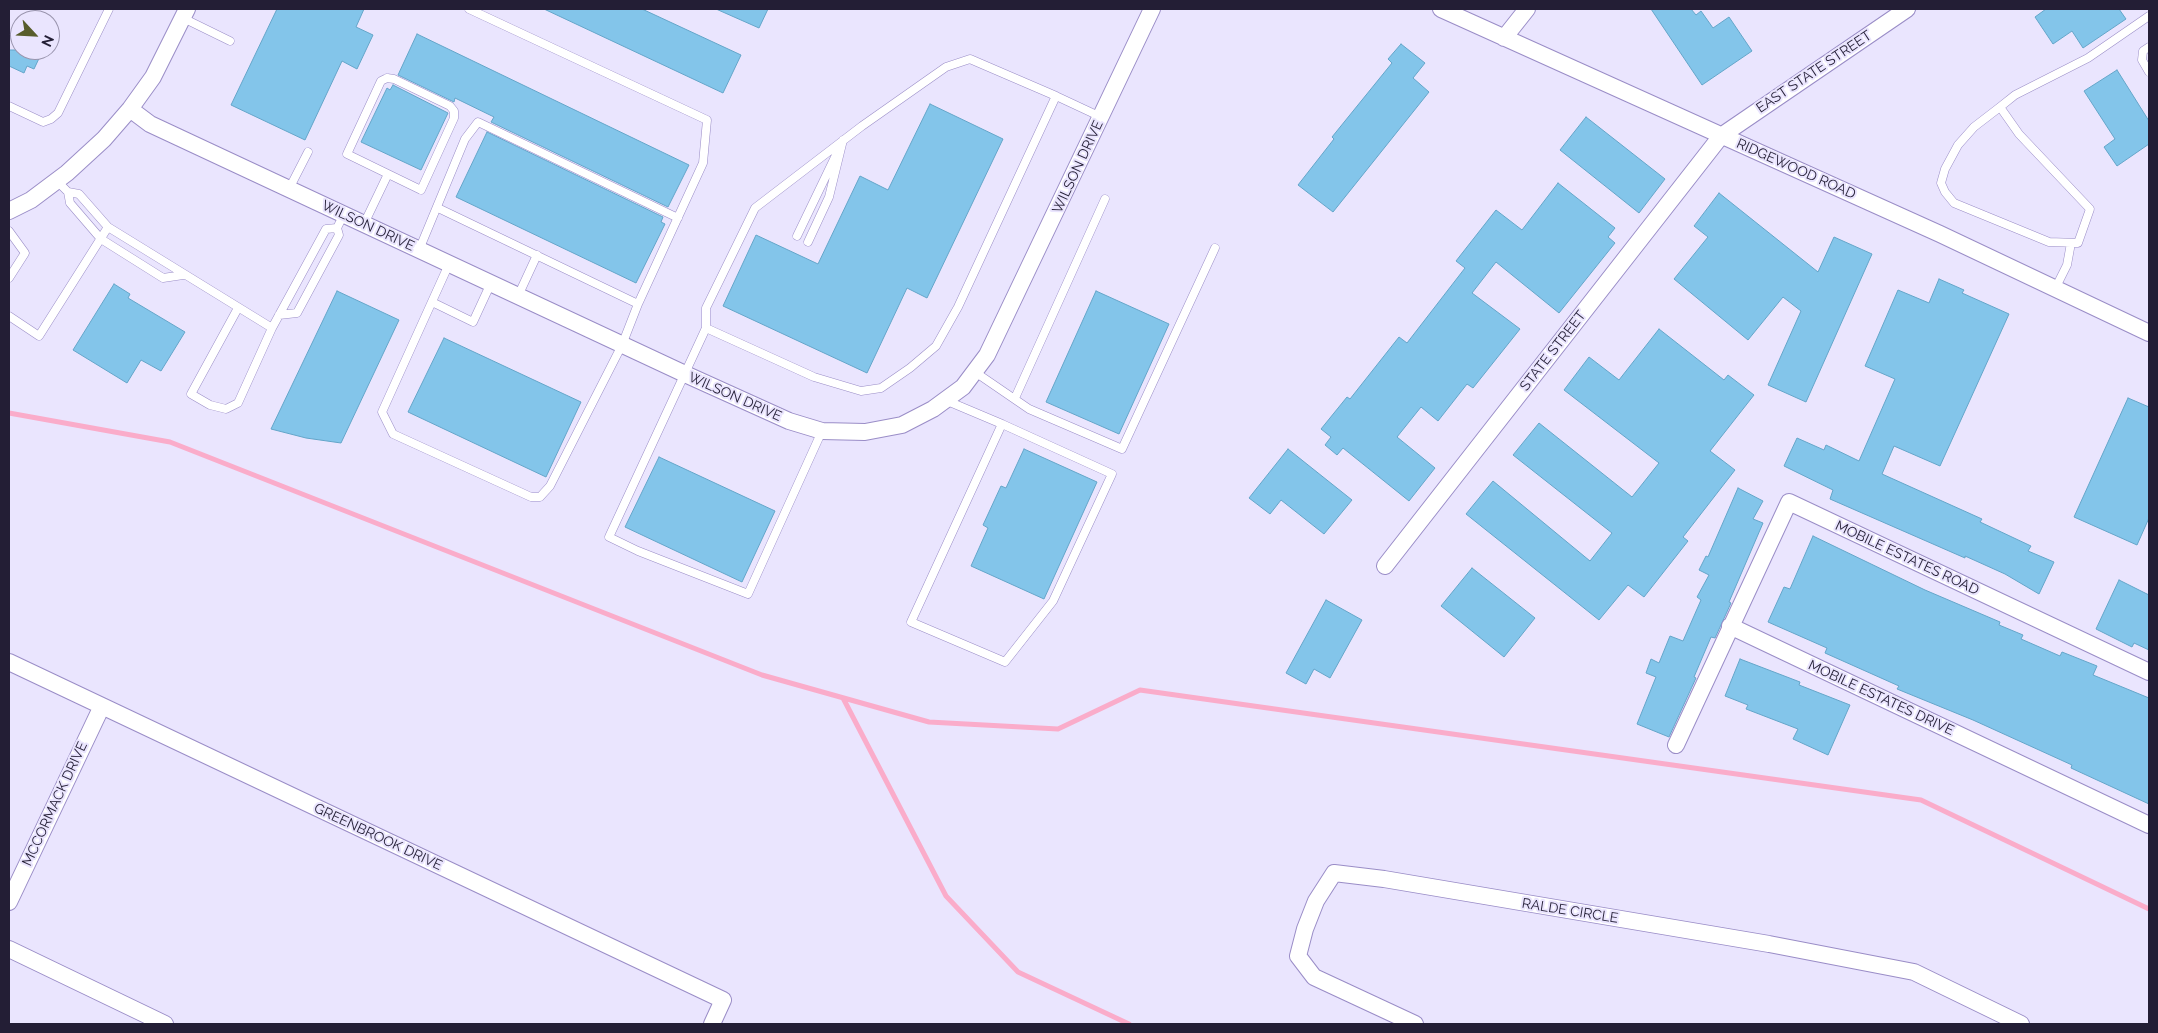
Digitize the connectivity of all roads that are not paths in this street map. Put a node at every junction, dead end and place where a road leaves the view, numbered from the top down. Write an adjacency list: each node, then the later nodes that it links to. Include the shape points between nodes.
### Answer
1 (109, 9): 14 (lane, via 58,113 51,120 43,122)
2 (469, 9): 27 (lane, via 707,120 703,163)
3 (1152, 9): 17 (street, WILSON DRIVE)
4 (1441, 9): 9 (street, RIDGEWOOD ROAD)
5 (1527, 9): 9 (street)
6 (1907, 9): 18 (street, EAST STATE STREET)
7 (185, 13): 10 (lane); 16 (street, via 153,77)
8 (2149, 16): 15 (lane, via 2088,58 2015,95)
9 (1504, 38): 18 (street, RIDGEWOOD ROAD)
10 (230, 41)
11 (2149, 47): 12 (lane, via 2144,51 2142,60)
12 (2149, 72)
13 (1056, 96): 17 (lane); 19 (lane, via 970,60 946,66); 53 (lane, via 958,308 936,346 881,388 861,390 814,377)
14 (9, 106)
15 (2000, 107): 35 (lane, via 2019,134 2090,209 2078,243); 35 (lane, via 1974,127 1958,146 1941,183 1954,203 2050,242)
16 (130, 109): 22 (street); 23 (street, WILSON DRIVE, via 150,124)
17 (1101, 118): 56 (street, WILSON DRIVE, via 1004,323)
18 (1721, 136): 45 (street, RIDGEWOOD ROAD); 62 (street, STATE STREET)
19 (843, 140): 32 (lane); 34 (lane, via 829,197); 53 (lane, via 755,208 706,308)
20 (308, 152): 23 (lane)
21 (388, 174): 21 (lane, via 347,154 381,81 387,78 450,106 454,111 454,118 421,190); 29 (lane)
22 (62, 187): 26 (street); 30 (lane, via 79,194); 33 (lane, via 70,203)
23 (289, 189): 28 (street, WILSON DRIVE)
24 (1105, 199): 58 (lane)
25 (438, 208): 27 (lane, via 451,170 465,140 478,122); 37 (lane); 38 (lane)
26 (9, 211)
27 (678, 218): 48 (lane)
28 (340, 221): 29 (street, WILSON DRIVE); 40 (lane, via 326,229); 42 (lane, via 339,235)
29 (364, 224): 37 (street, WILSON DRIVE)
30 (108, 227): 33 (lane); 41 (lane)
31 (9, 231): 43 (lane, via 24,253)
32 (797, 236)
33 (101, 239): 41 (lane, via 163,278); 51 (lane, via 39,336)
34 (808, 242)
35 (2071, 243): 45 (lane)
36 (1215, 248): 58 (lane, via 1122,449 1029,409)
37 (419, 250): 39 (street, WILSON DRIVE)
38 (537, 255): 46 (lane); 48 (lane)
39 (449, 264): 44 (street, WILSON DRIVE); 47 (lane)
40 (306, 267): 42 (lane); 50 (lane)
41 (183, 274): 49 (lane)
42 (318, 274): 50 (lane, via 297,313)
43 (9, 278)
44 (491, 283): 46 (street, WILSON DRIVE); 47 (lane, via 473,322)
45 (2056, 289): 54 (street, RIDGEWOOD ROAD)
46 (518, 296): 55 (street, WILSON DRIVE)
47 (432, 302): 55 (lane, via 382,412 393,434 531,497 540,497 550,486)
48 (638, 304): 55 (lane)
49 (238, 308): 52 (lane); 52 (lane, via 191,394 210,405 226,409 238,403)
50 (279, 315): 52 (lane)
51 (9, 316)
52 (272, 328)
53 (706, 328): 57 (lane)
54 (2149, 333)
55 (622, 345): 57 (street, WILSON DRIVE)
56 (975, 372): 58 (lane); 59 (street, WILSON DRIVE)
57 (685, 374): 61 (street, WILSON DRIVE, via 789,421); 61 (lane, via 609,537 638,551 748,594)
58 (1015, 398)
59 (946, 400): 60 (lane); 61 (street, WILSON DRIVE, via 902,425 865,432)
60 (1002, 424): 60 (lane, via 911,622 1005,662 1053,601 1112,474)
61 (822, 431)
62 (1385, 566)
63 (1730, 626): 65 (street, MOBILE ESTATES ROAD, via 1789,502); 67 (street); 68 (street, MOBILE ESTATES DRIVE)
64 (9, 662): 66 (street, GREENBROOK DRIVE)
65 (2149, 672)
66 (102, 706): 69 (street, MCCORMACK DRIVE); 72 (street, GREENBROOK DRIVE, via 723,1000)
67 (1676, 745)
68 (2149, 825)
69 (9, 902)
70 (9, 949): 71 (street)
71 (165, 1024)
72 (712, 1024)
73 (1415, 1024): 74 (street, RALDE CIRCLE, via 1314,977 1298,956 1316,901 1334,873 1769,944 1914,972)
74 (2021, 1024)

